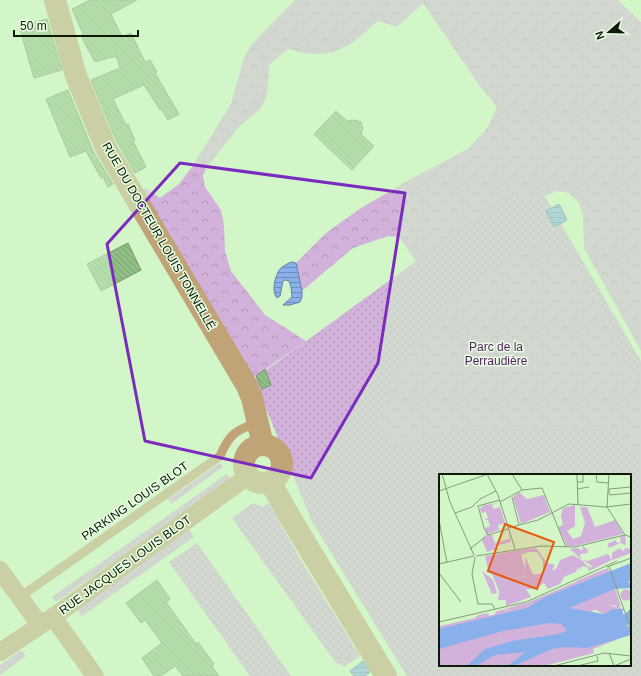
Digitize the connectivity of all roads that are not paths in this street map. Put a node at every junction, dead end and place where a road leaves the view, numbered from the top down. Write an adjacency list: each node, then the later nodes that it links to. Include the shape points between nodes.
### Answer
1 (55, 0): 2 (street, RUE DU DOCTEUR LOUIS TONNELLÉ, via 76,76 106,148 247,386)
2 (258, 423): 3 (street, RUE DU DOCTEUR LOUIS TONNELLÉ); 7 (lane, PARKING LOUIS BLOT, via 236,432 227,441 220,456)
3 (263, 445): 4 (street, via 255,447 246,456 244,463); 5 (street, via 273,448 281,456 280,474)
4 (248, 476): 5 (street, via 258,483); 8 (street, RUE JACQUES LOUIS BLOT)
5 (270, 482): 11 (street)
6 (0, 570): 7 (street)
7 (20, 597): 8 (street)
8 (46, 621): 9 (street, RUE JACQUES LOUIS BLOT); 10 (street)
9 (0, 652)
10 (95, 676)
11 (386, 676)

